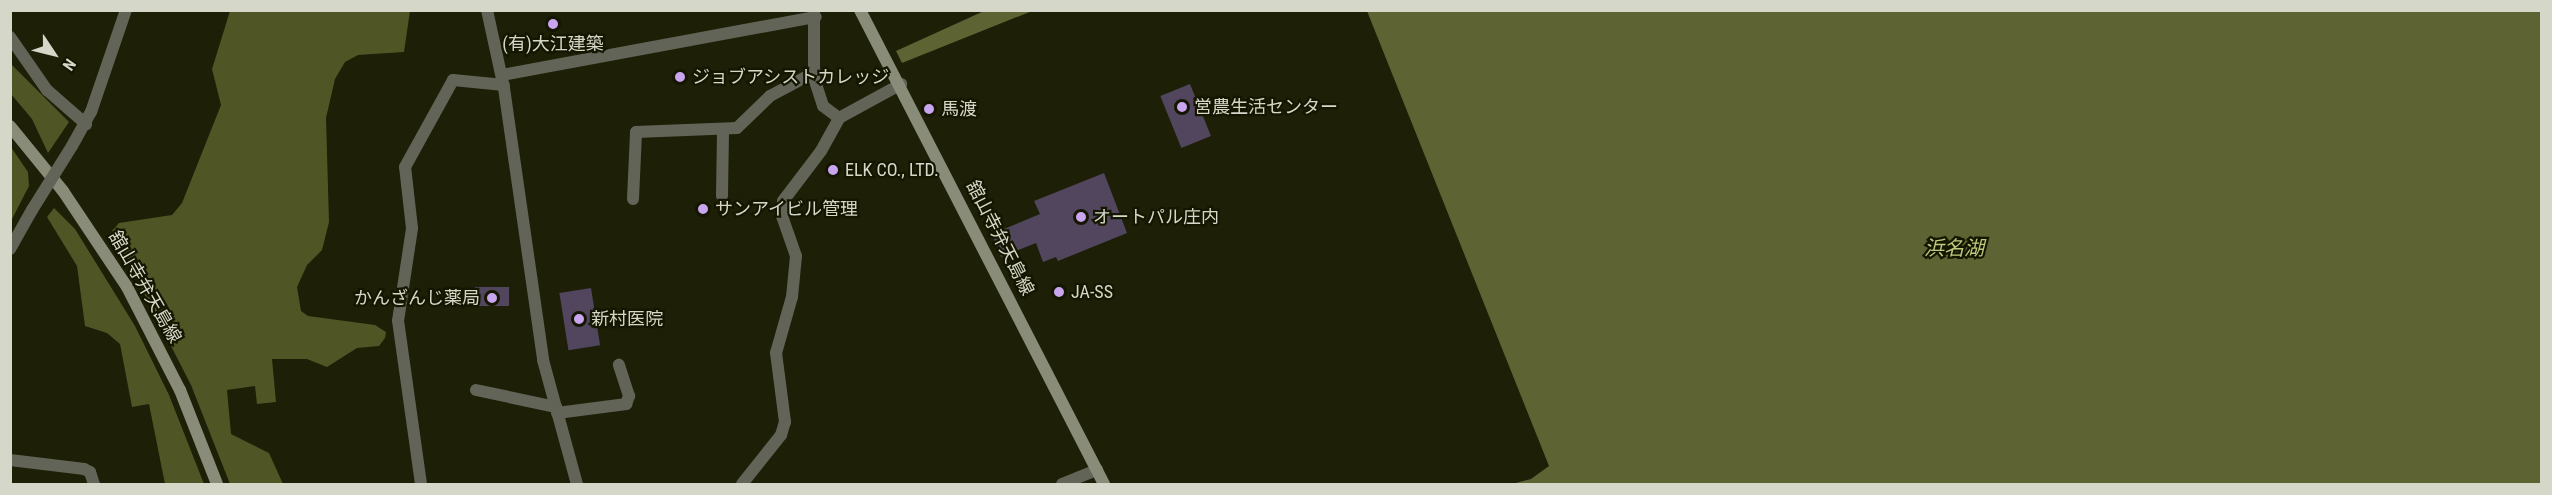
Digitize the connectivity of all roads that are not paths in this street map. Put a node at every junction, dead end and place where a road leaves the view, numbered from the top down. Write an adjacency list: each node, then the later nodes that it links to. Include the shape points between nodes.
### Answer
1 (126, 10): 10 (street)
2 (487, 10): 7 (street)
3 (860, 10): 8 (main road, 舘山寺弁天島線)
4 (815, 14): 6 (street); 7 (street)
5 (10, 37): 10 (street, via 46,90)
6 (815, 72): 9 (street, via 823,106); 12 (street, via 770,96 742,125)
7 (503, 80): 18 (street, via 542,354); 23 (street, via 453,80 405,167 412,228 398,321)
8 (901, 84): 9 (street); 20 (main road, 舘山寺弁天島線)
9 (838, 118): 25 (street, via 821,151 783,201 782,216 796,256 792,297 776,353 785,422 782,435)
10 (86, 124): 15 (street, bridge)
11 (10, 126): 22 (main road, 舘山寺弁天島線, via 86,222 132,295 180,390)
12 (723, 130): 13 (street); 14 (street, via 636,132)
13 (722, 196)
14 (633, 199)
15 (10, 249)
16 (619, 365): 18 (street, via 629,396 626,404)
17 (476, 390): 18 (street)
18 (557, 410): 24 (street)
19 (10, 460): 21 (street, via 84,469 90,472)
20 (1097, 470): 26 (street); 27 (main road, 舘山寺弁天島線)
21 (94, 484)
22 (217, 484)
23 (421, 484)
24 (577, 484)
25 (742, 484)
26 (1062, 484)
27 (1104, 484)

